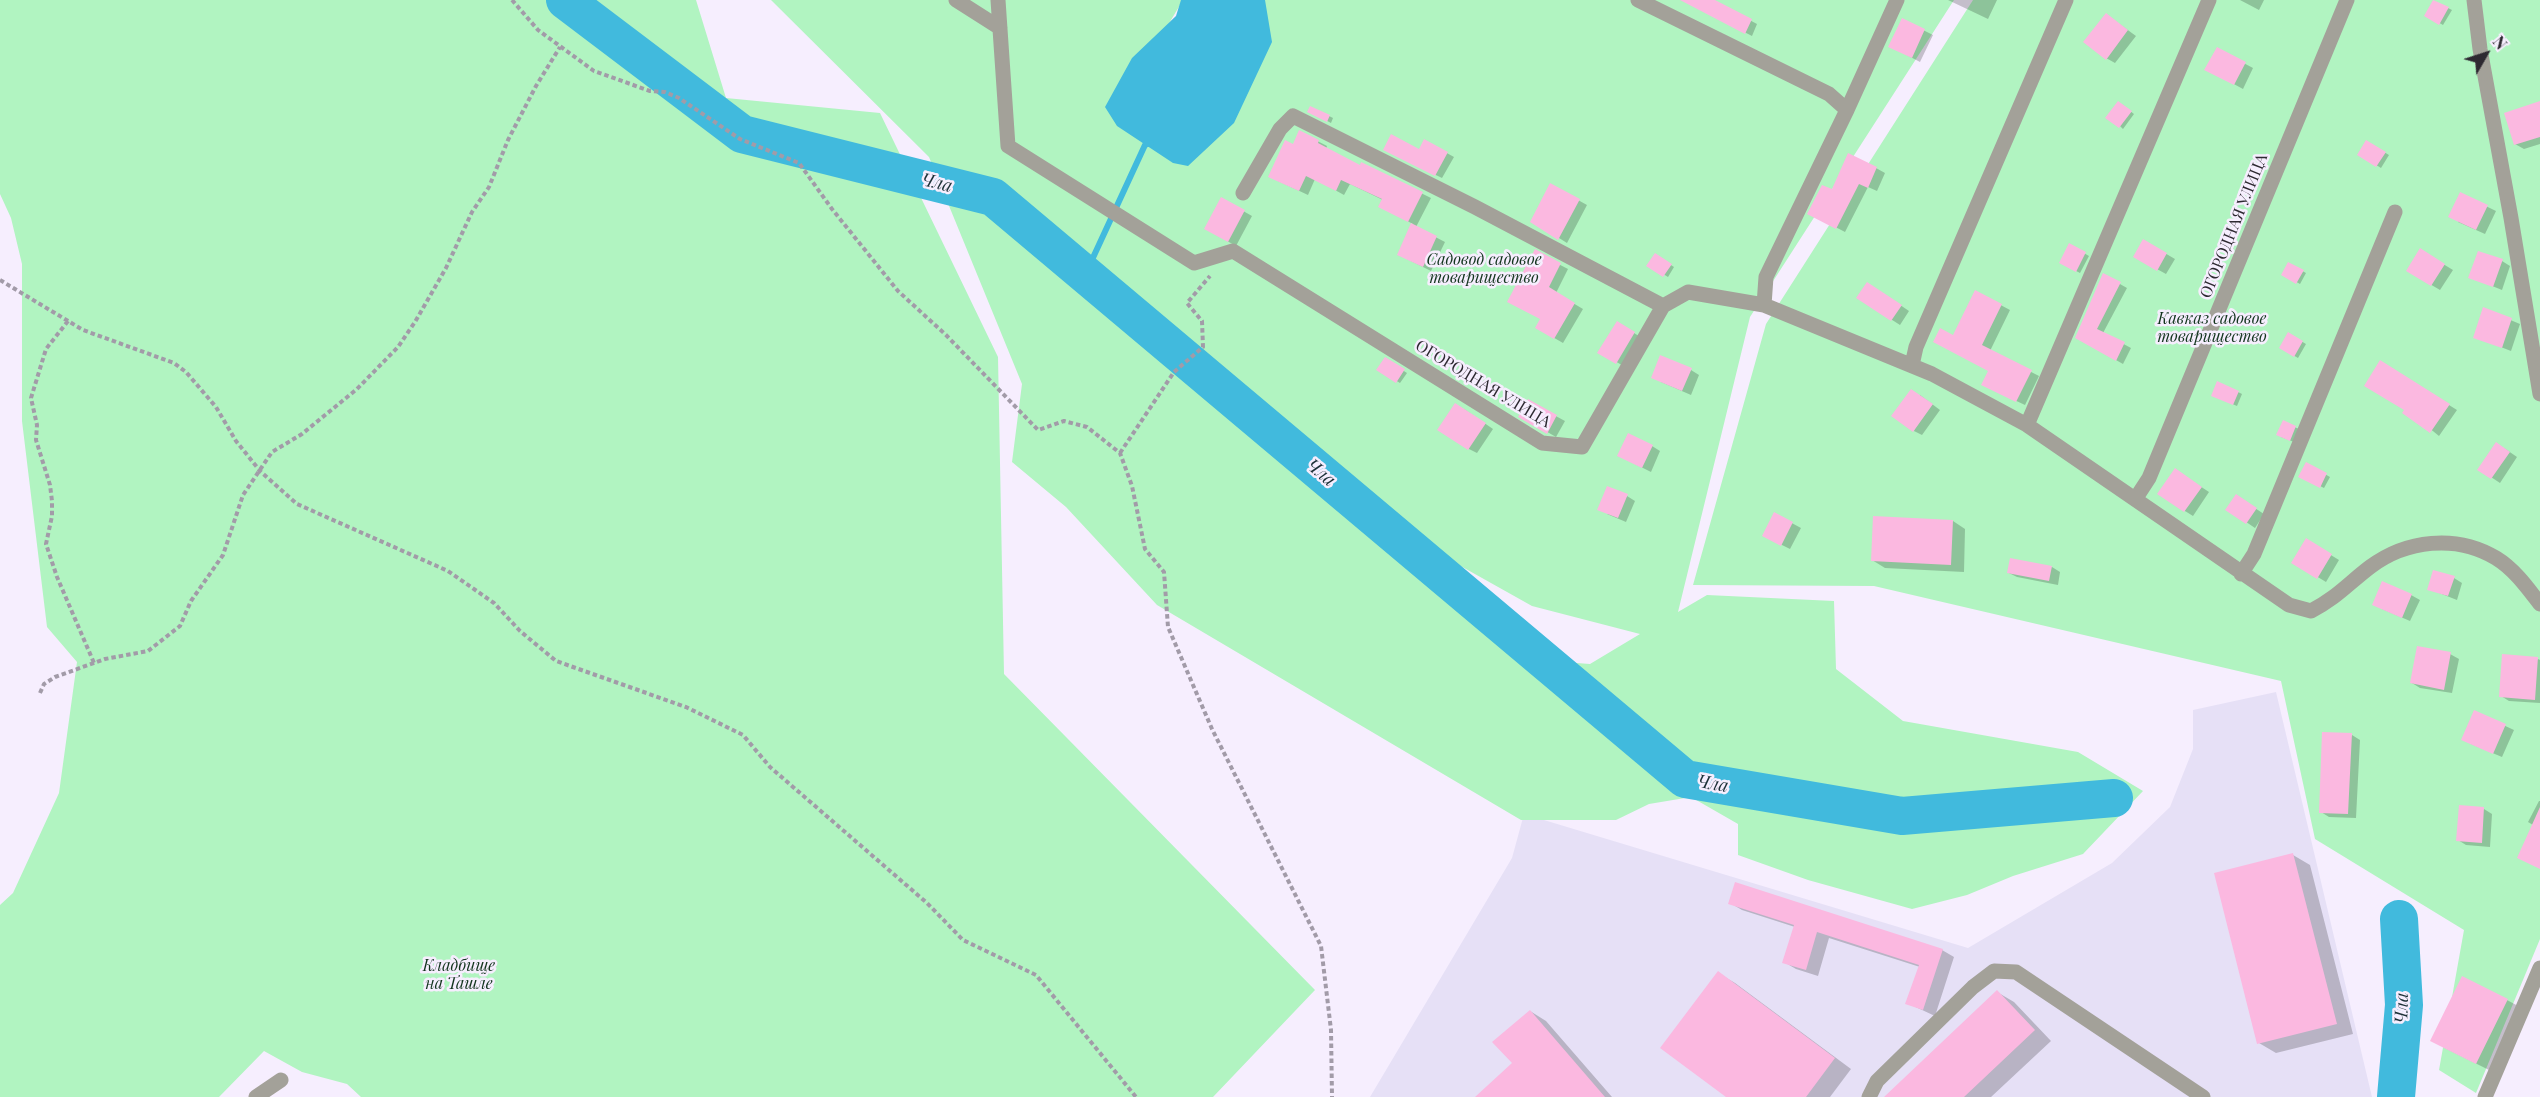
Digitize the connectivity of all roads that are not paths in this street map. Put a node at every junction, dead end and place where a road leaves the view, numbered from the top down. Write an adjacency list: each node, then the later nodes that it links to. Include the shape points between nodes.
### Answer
1 (956, 0): 9 (street)
2 (998, 0): 9 (street)
3 (1638, 0): 10 (street, via 1829,94)
4 (1897, 0): 10 (street)
5 (2066, 0): 15 (street, via 1916,347)
6 (2209, 0): 17 (street)
7 (2347, 0): 18 (street, ОГОРОДНАЯ УЛИЦА, via 2149,478)
8 (2474, 0): 16 (street)
9 (1000, 28): 14 (street, ОГОРОДНАЯ УЛИЦА, via 1008,146 1194,263 1233,250 1542,443 1582,447)
10 (1847, 110): 13 (street, via 1766,277)
11 (1243, 193): 14 (street, via 1280,129 1293,116)
12 (2395, 212): 19 (street, via 2254,554)
13 (1764, 305): 14 (street, via 1688,292); 15 (street)
14 (1663, 306)
15 (1912, 365): 17 (street)
16 (2540, 394)
17 (2027, 425): 18 (street)
18 (2136, 498): 19 (street)
19 (2241, 574): 20 (street, via 2289,605 2311,611 2331,601 2370,567 2393,553 2429,542 2469,545 2496,558 2520,578)
20 (2540, 604)
21 (2540, 968): 26 (street)
22 (281, 1080): 23 (street)
23 (256, 1097)
24 (1869, 1097): 25 (street, via 1877,1081 1994,971 2016,972)
25 (2203, 1097)
26 (2485, 1097)

